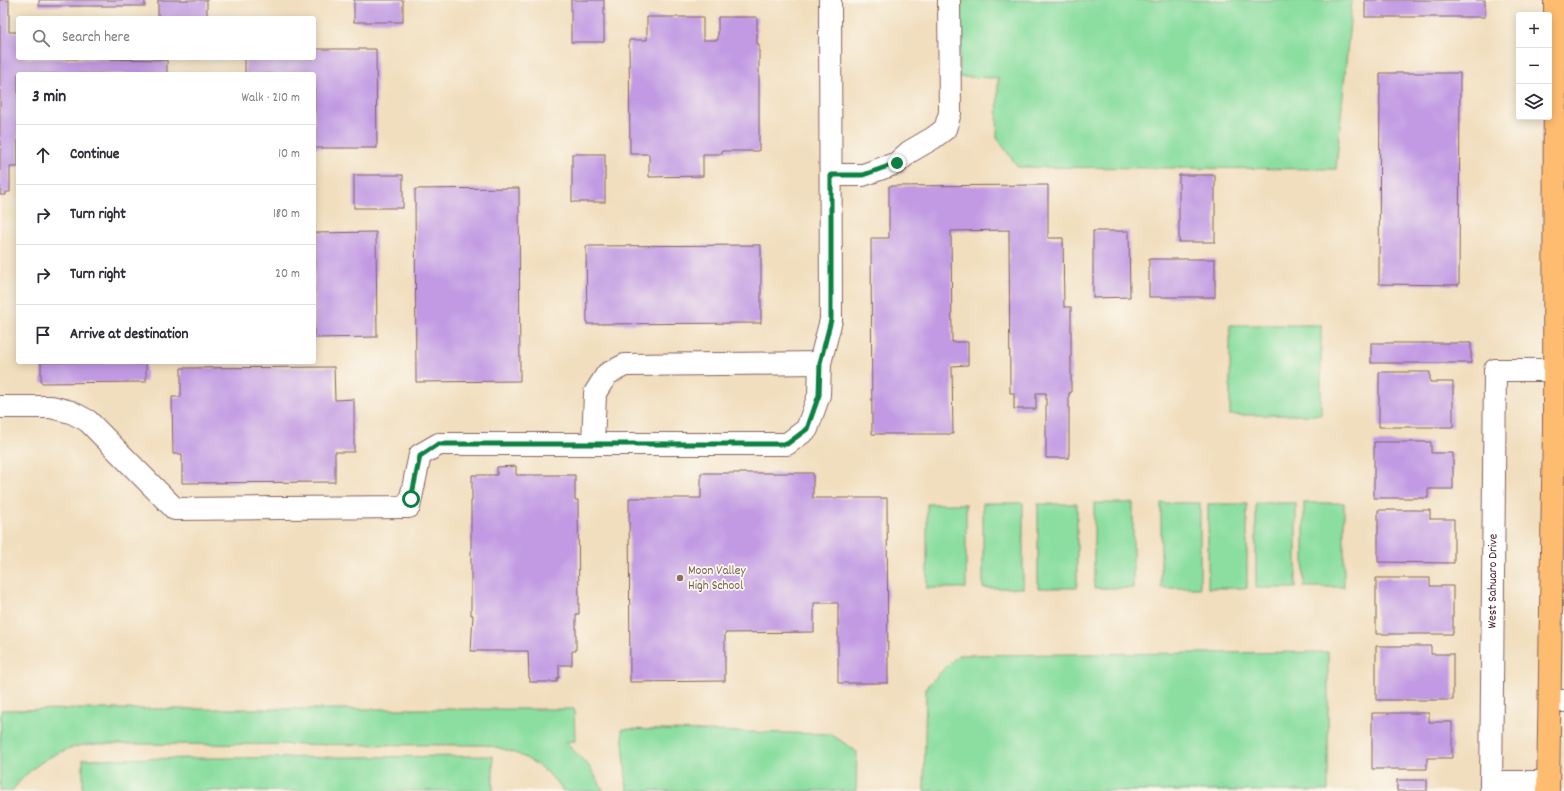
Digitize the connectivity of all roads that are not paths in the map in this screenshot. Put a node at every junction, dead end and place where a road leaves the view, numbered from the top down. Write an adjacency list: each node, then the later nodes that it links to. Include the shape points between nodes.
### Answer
1 (830, 0): 5 (street)
2 (949, 0): 5 (street, via 950,113 945,129 909,152 897,163 863,175)
3 (1558, 6): 4 (main road)
4 (1560, 148): 6 (main road)
5 (831, 175): 7 (street, via 831,320)
6 (1559, 282): 8 (main road)
7 (820, 363): 11 (street, via 819,395 807,429 787,444); 11 (street, via 625,365 607,374 594,393)
8 (1555, 370): 10 (main road); 14 (street, West Sahuaro Drive, via 1495,370)
9 (0, 407): 11 (street, via 51,407 71,412 88,421 175,509 409,507 420,456 438,444)
10 (1559, 427): 12 (main road)
11 (593, 444)
12 (1558, 560): 13 (main road)
13 (1557, 701): 15 (main road)
14 (1491, 786): 15 (street)
15 (1548, 787)

